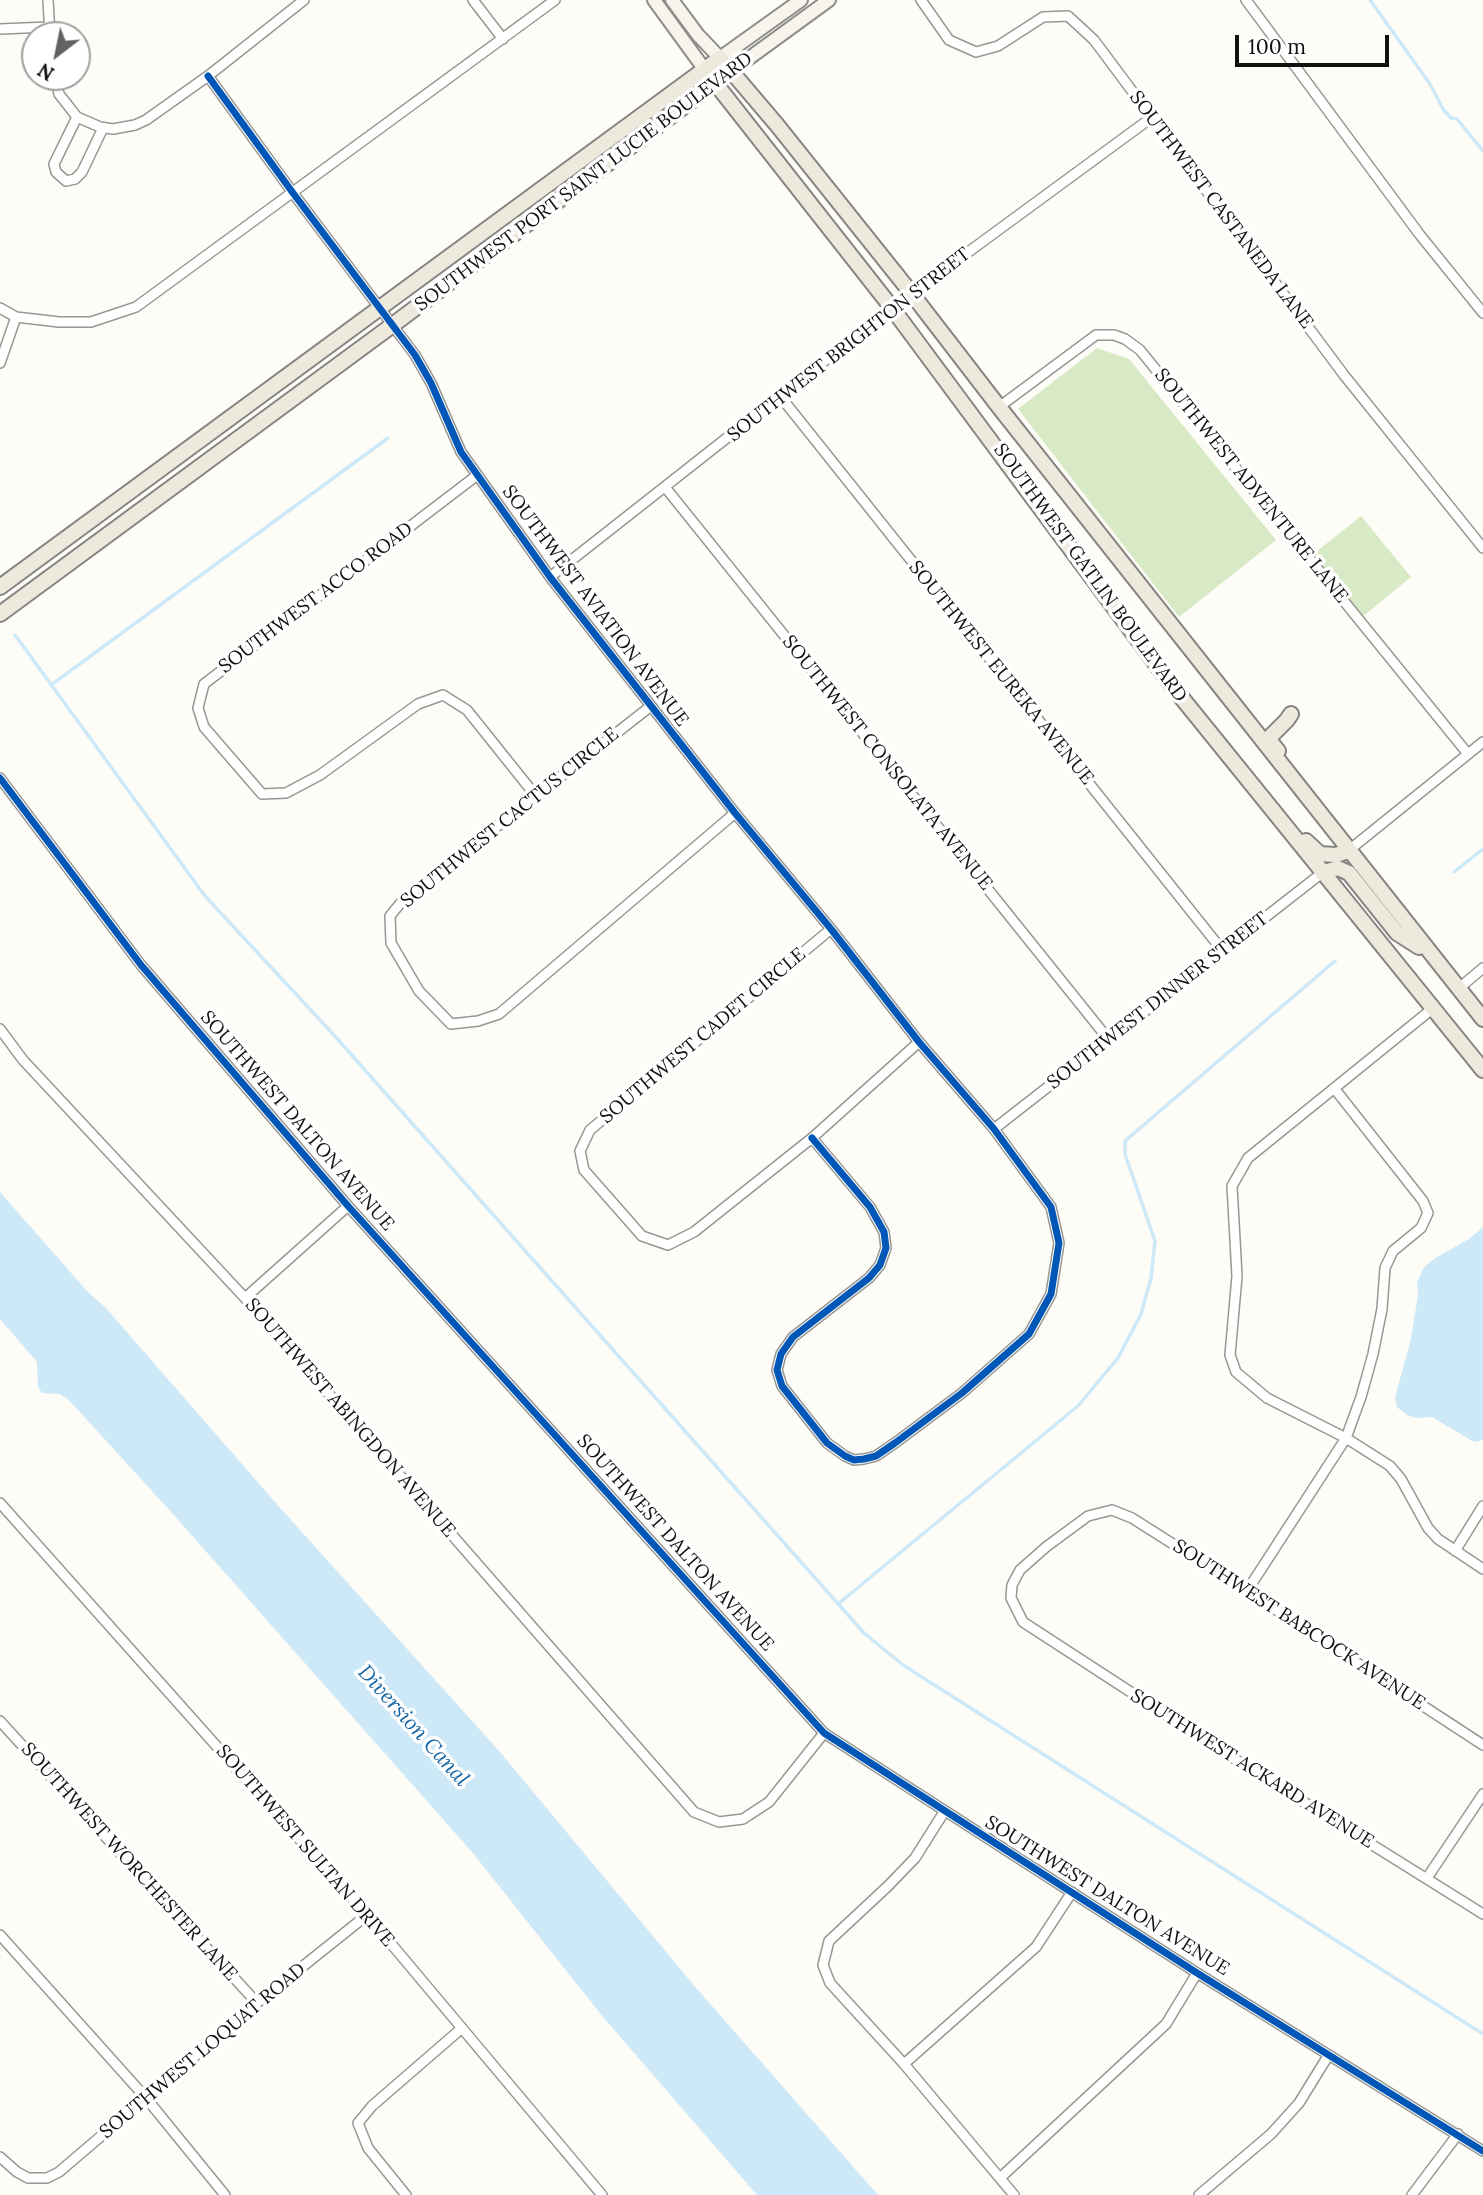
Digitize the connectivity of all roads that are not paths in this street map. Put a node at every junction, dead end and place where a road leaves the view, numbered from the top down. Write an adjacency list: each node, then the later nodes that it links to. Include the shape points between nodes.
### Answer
1 (48, 0): 11 (street)
2 (473, 0): 14 (street)
3 (555, 0): 14 (street)
4 (654, 0): 16 (main road)
5 (672, 0): 15 (main road)
6 (801, 0): 15 (main road, SOUTHWEST PORT SAINT LUCIE BOULEVARD)
7 (829, 0): 17 (main road, SOUTHWEST PORT SAINT LUCIE BOULEVARD)
8 (920, 0): 22 (street, SOUTHWEST CASTANEDA LANE, via 949,40 976,52 998,46 1042,17 1068,16 1094,40)
9 (1246, 0): 29 (street)
10 (297, 2): 18 (street)
11 (49, 21)
12 (0, 29): 13 (street)
13 (21, 30)
14 (503, 39): 24 (street)
15 (720, 58): 16 (main road, SOUTHWEST PORT SAINT LUCIE BOULEVARD); 17 (main road, SOUTHWEST GATLIN BOULEVARD)
16 (705, 70): 19 (main road, SOUTHWEST GATLIN BOULEVARD); 27 (main road, SOUTHWEST PORT SAINT LUCIE BOULEVARD)
17 (732, 71): 19 (main road, SOUTHWEST PORT SAINT LUCIE BOULEVARD); 25 (main road, SOUTHWEST GATLIN BOULEVARD)
18 (208, 76): 23 (street, via 146,120 124,128); 24 (street, SOUTHWEST AVIATION AVENUE)
19 (715, 83): 28 (main road, SOUTHWEST GATLIN BOULEVARD); 31 (main road, SOUTHWEST PORT SAINT LUCIE BOULEVARD)
20 (59, 91): 21 (street)
21 (76, 117): 23 (street); 23 (street, via 54,164 66,181 82,172)
22 (1151, 118): 25 (street, SOUTHWEST BRIGHTON STREET); 37 (street, SOUTHWEST CASTANEDA LANE, via 1344,375)
23 (103, 128)
24 (293, 193): 27 (street, SOUTHWEST AVIATION AVENUE); 30 (street, via 136,307 91,321)
25 (912, 294): 28 (street, SOUTHWEST BRIGHTON STREET); 34 (main road, SOUTHWEST GATLIN BOULEVARD)
26 (0, 308): 30 (street)
27 (382, 308): 31 (street, SOUTHWEST AVIATION AVENUE); 39 (main road, SOUTHWEST PORT SAINT LUCIE BOULEVARD)
28 (892, 308): 33 (street, SOUTHWEST BRIGHTON STREET); 46 (main road, SOUTHWEST GATLIN BOULEVARD, via 1173,687)
29 (1483, 313)
30 (16, 317): 32 (street)
31 (394, 324): 35 (street, SOUTHWEST AVIATION AVENUE, via 431,383); 40 (main road, SOUTHWEST PORT SAINT LUCIE BOULEVARD)
32 (0, 363)
33 (780, 396): 36 (street, SOUTHWEST BRIGHTON STREET); 53 (street, SOUTHWEST EUREKA AVENUE)
34 (999, 407): 42 (main road, SOUTHWEST GATLIN BOULEVARD); 44 (street, SOUTHWEST ADVENTURE LANE, via 1096,335 1114,335 1132,344)
35 (476, 476): 38 (street, SOUTHWEST AVIATION AVENUE); 47 (street, SOUTHWEST ACCO ROAD, via 204,684 198,708 204,727 262,794 286,793 320,775 418,704 443,695 467,710)
36 (665, 486): 38 (street, SOUTHWEST BRIGHTON STREET); 60 (street, SOUTHWEST CONSOLATA AVENUE)
37 (1483, 548)
38 (550, 577): 41 (street, SOUTHWEST AVIATION AVENUE)
39 (0, 587)
40 (0, 614)
41 (651, 706): 47 (street, SOUTHWEST CACTUS CIRCLE); 48 (street, SOUTHWEST AVIATION AVENUE)
42 (1250, 726): 49 (main road, SOUTHWEST GATLIN BOULEVARD); 49 (main road, via 1263,728 1281,715 1291,714 1269,740 1317,801)
43 (1483, 742): 44 (street)
44 (1468, 754): 50 (street)
45 (0, 778): 66 (street, SOUTHWEST DALTON AVENUE, via 141,965)
46 (1248, 780): 50 (main road, via 1266,791 1314,850 1328,855); 51 (main road, SOUTHWEST GATLIN BOULEVARD)
47 (535, 795): 48 (street, SOUTHWEST CACTUS CIRCLE, via 403,900 390,916 391,943 419,991 451,1024 499,1014)
48 (735, 813): 52 (street, SOUTHWEST AVIATION AVENUE)
49 (1328, 824): 50 (main road, SOUTHWEST GATLIN BOULEVARD)
50 (1348, 851): 54 (main road, SOUTHWEST GATLIN BOULEVARD)
51 (1322, 873): 53 (street, SOUTHWEST DINNER STREET); 54 (main road, via 1338,868 1349,873 1397,933); 57 (main road, SOUTHWEST GATLIN BOULEVARD)
52 (831, 929): 61 (street, SOUTHWEST AVIATION AVENUE); 65 (street, SOUTHWEST CADET CIRCLE, via 590,1130 580,1151 584,1170 642,1236 668,1245 694,1232)
53 (1222, 950): 60 (street, SOUTHWEST DINNER STREET)
54 (1429, 953): 56 (main road, SOUTHWEST GATLIN BOULEVARD)
55 (1483, 968): 56 (street)
56 (1458, 989): 58 (main road, SOUTHWEST GATLIN BOULEVARD)
57 (1432, 1009): 62 (main road, SOUTHWEST GATLIN BOULEVARD); 63 (street)
58 (1483, 1019)
59 (0, 1030): 67 (street, SOUTHWEST ABINGDON AVENUE)
60 (1109, 1040): 64 (street, SOUTHWEST DINNER STREET)
61 (919, 1042): 64 (street, SOUTHWEST AVIATION AVENUE); 65 (street, SOUTHWEST CADET CIRCLE)
62 (1483, 1070)
63 (1334, 1088): 68 (street, via 1423,1200 1428,1213 1420,1228 1393,1251 1385,1268 1373,1354); 68 (street, via 1248,1158 1232,1186 1237,1276 1230,1355 1237,1371 1267,1398)
64 (994, 1129): 65 (street, SOUTHWEST AVIATION AVENUE, via 1051,1207 1059,1243 1051,1294 1029,1334 962,1393 876,1456 855,1460 827,1443 786,1393 777,1370 793,1338 869,1279 886,1248 884,1232 870,1207)
65 (812, 1138)
66 (348, 1206): 67 (street); 76 (street, SOUTHWEST DALTON AVENUE)
67 (245, 1298): 76 (street, SOUTHWEST ABINGDON AVENUE, via 694,1812 719,1822 743,1819 769,1802)
68 (1346, 1438): 71 (street, via 1390,1466 1428,1528); 73 (street)
69 (0, 1503): 82 (street, SOUTHWEST SULTAN DRIVE)
70 (1483, 1506): 71 (street)
71 (1455, 1551): 72 (street)
72 (1483, 1569)
73 (1247, 1591): 74 (street, SOUTHWEST BABCOCK AVENUE, via 1112,1510 1088,1516 1020,1570 1011,1598); 77 (street, SOUTHWEST BABCOCK AVENUE)
74 (1023, 1622): 80 (street, SOUTHWEST ACKARD AVENUE)
75 (0, 1721): 86 (street, SOUTHWEST WORCHESTER LANE)
76 (824, 1733): 79 (street, SOUTHWEST DALTON AVENUE)
77 (1483, 1745)
78 (1483, 1794): 80 (street)
79 (944, 1812): 81 (street, SOUTHWEST DALTON AVENUE); 89 (street, via 915,1858 829,1941 822,1965 830,1983)
80 (1427, 1878): 83 (street, SOUTHWEST ACKARD AVENUE)
81 (1072, 1892): 85 (street, SOUTHWEST DALTON AVENUE); 89 (street, via 1037,1947)
82 (367, 1914): 86 (street, SOUTHWEST LOQUAT ROAD); 87 (street, SOUTHWEST SULTAN DRIVE)
83 (1483, 1914)
84 (0, 1935): 90 (street)
85 (1197, 1973): 88 (street, SOUTHWEST DALTON AVENUE); 94 (street, via 1166,2024)
86 (257, 2003): 90 (street, SOUTHWEST LOQUAT ROAD)
87 (462, 2028): 96 (street, via 358,2123 368,2148); 97 (street, SOUTHWEST SULTAN DRIVE)
88 (1328, 2056): 91 (street, SOUTHWEST DALTON AVENUE); 99 (street, via 1299,2103 1271,2134)
89 (904, 2064): 94 (street)
90 (146, 2098): 93 (street, SOUTHWEST LOQUAT ROAD, via 47,2178 17,2172); 95 (street)
91 (1458, 2134): 92 (street, SOUTHWEST DALTON AVENUE); 100 (street)
92 (1483, 2151)
93 (0, 2157)
94 (1000, 2178): 98 (street)
95 (225, 2195)
96 (406, 2195)
97 (602, 2195)
98 (1014, 2195)
99 (1199, 2195)
100 (1412, 2195)

